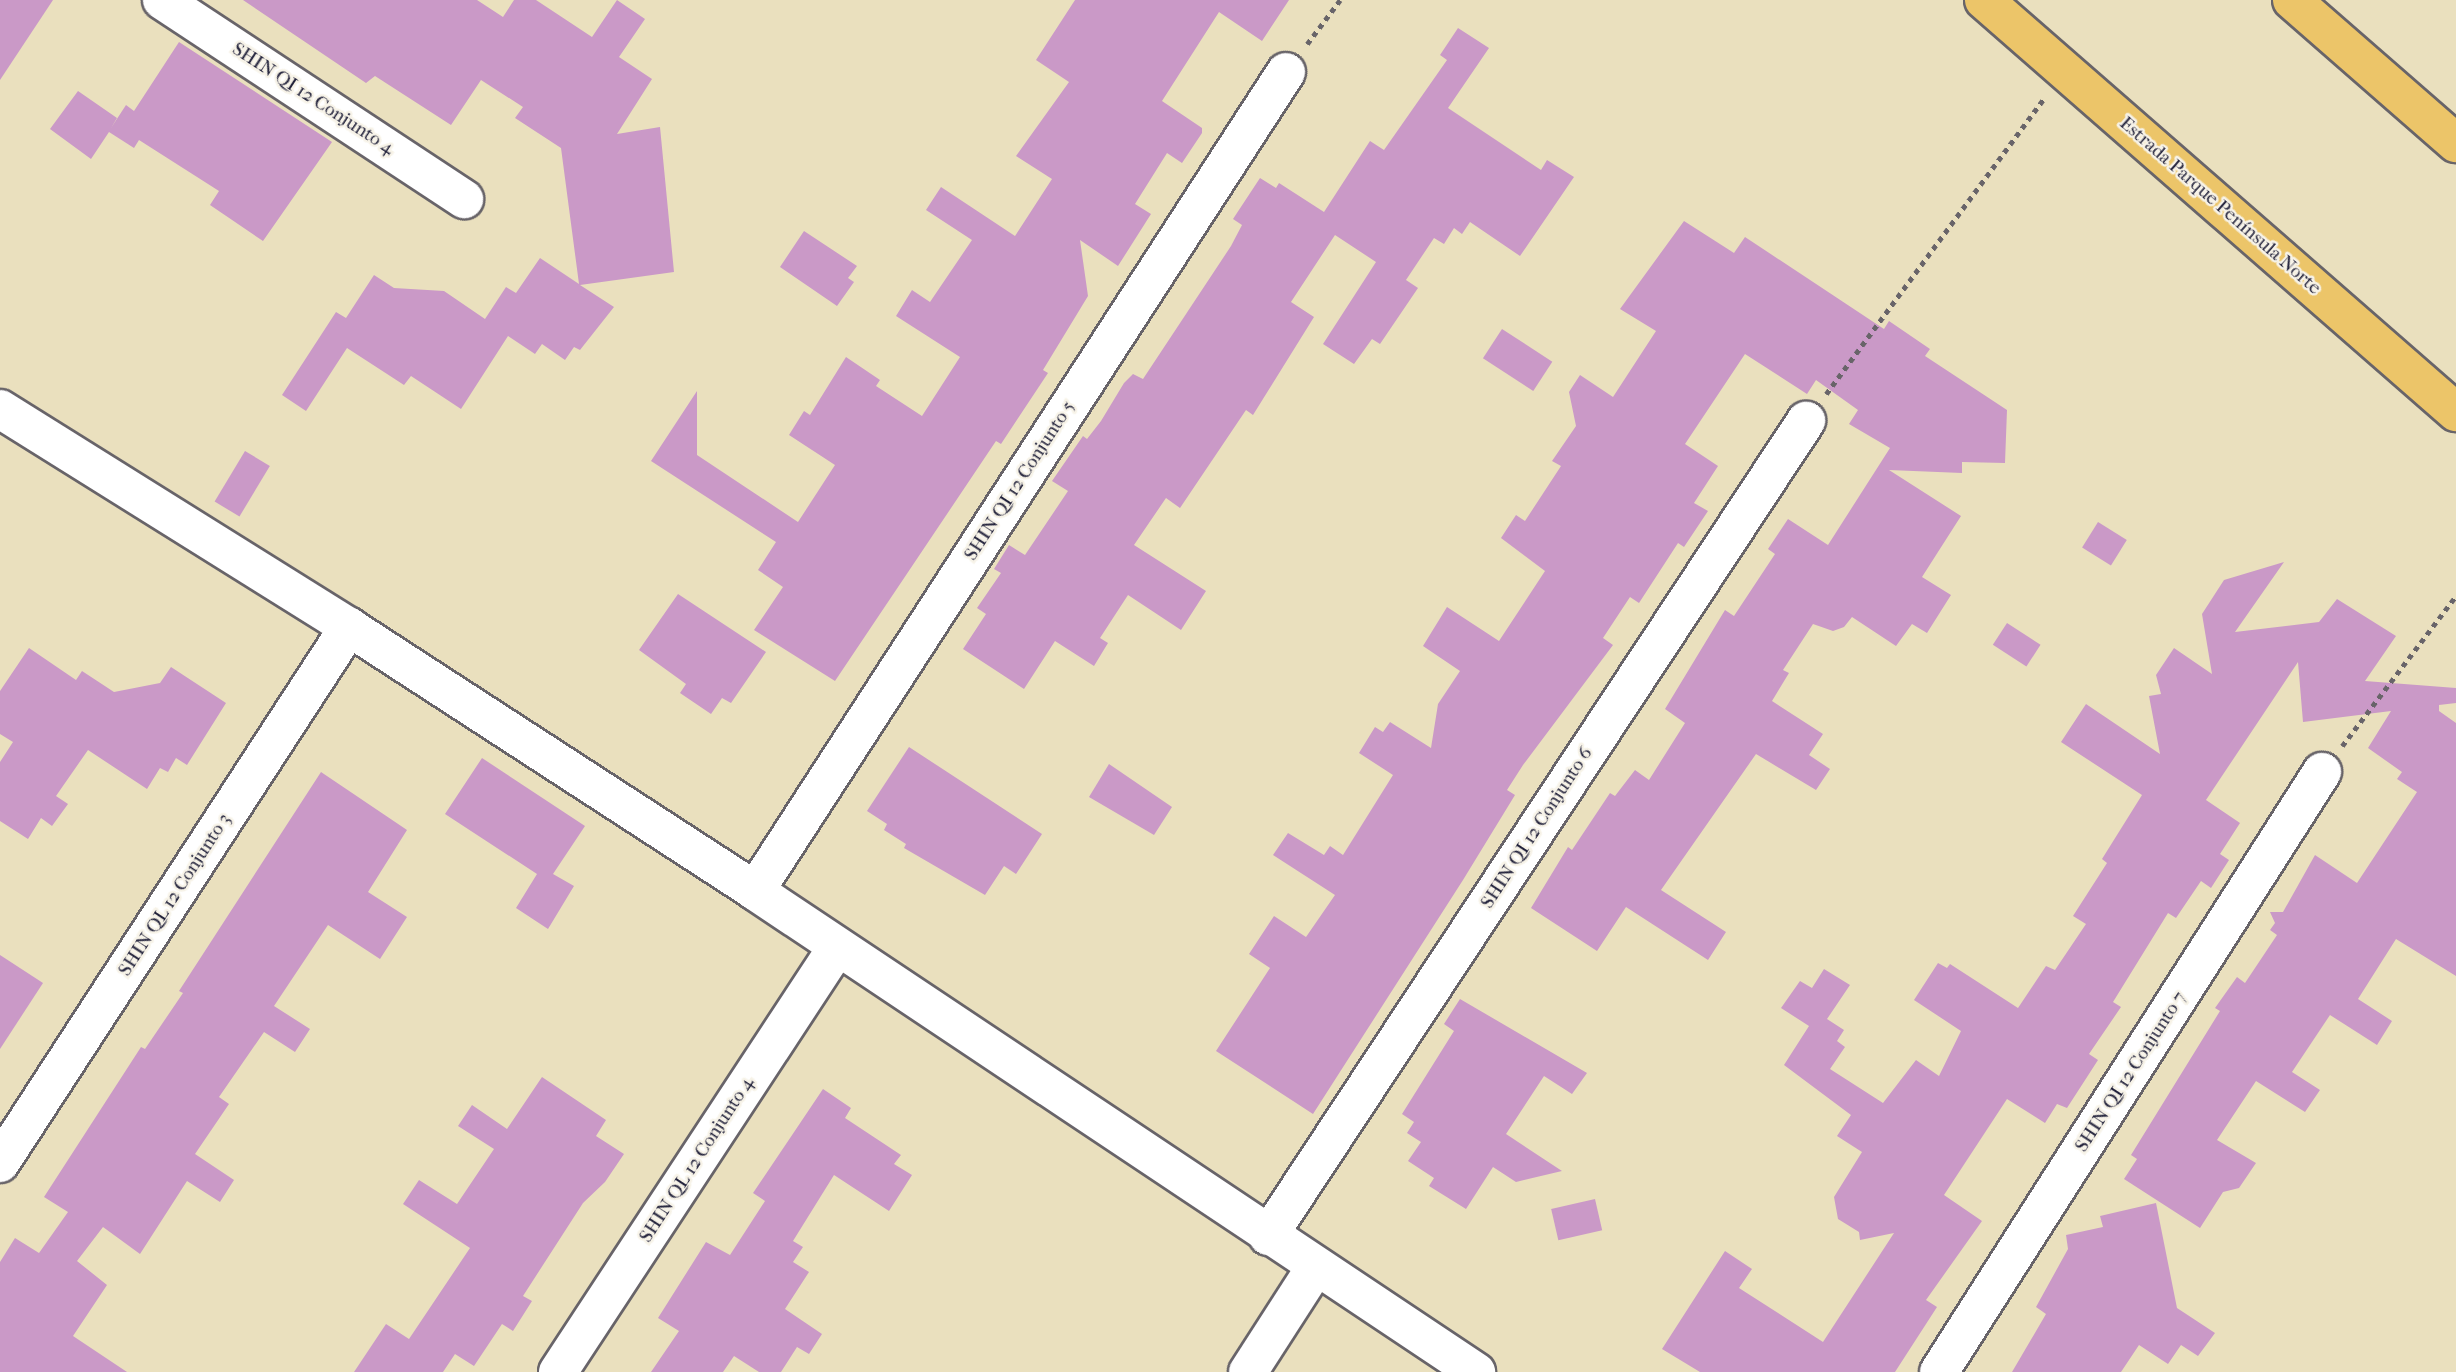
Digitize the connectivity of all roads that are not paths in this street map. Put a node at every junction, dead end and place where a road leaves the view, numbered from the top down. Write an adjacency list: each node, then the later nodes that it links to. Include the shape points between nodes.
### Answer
1 (162, 0): 6 (street, SHIN QI 12 Conjunto 4)
2 (1984, 0): 8 (main road, Estrada Parque Península Norte)
3 (2292, 0): 5 (main road)
4 (1286, 72): 12 (street, SHIN QI 12 Conjunto 5)
5 (2456, 143)
6 (464, 199)
7 (0, 409): 10 (street)
8 (2456, 412)
9 (1806, 421): 15 (street, SHIN QI 12 Conjunto 6)
10 (349, 627): 12 (street); 14 (street, SHIN QL 12 Conjunto 3)
11 (2322, 772): 20 (street, SHIN QI 12 Conjunto 7)
12 (754, 891): 13 (street)
13 (836, 949): 15 (street); 17 (street, SHIN QL 12 Conjunto 4)
14 (0, 1163)
15 (1268, 1236): 16 (street)
16 (1315, 1268): 18 (street); 19 (street)
17 (558, 1372)
18 (1248, 1372)
19 (1476, 1372)
20 (1939, 1372)

